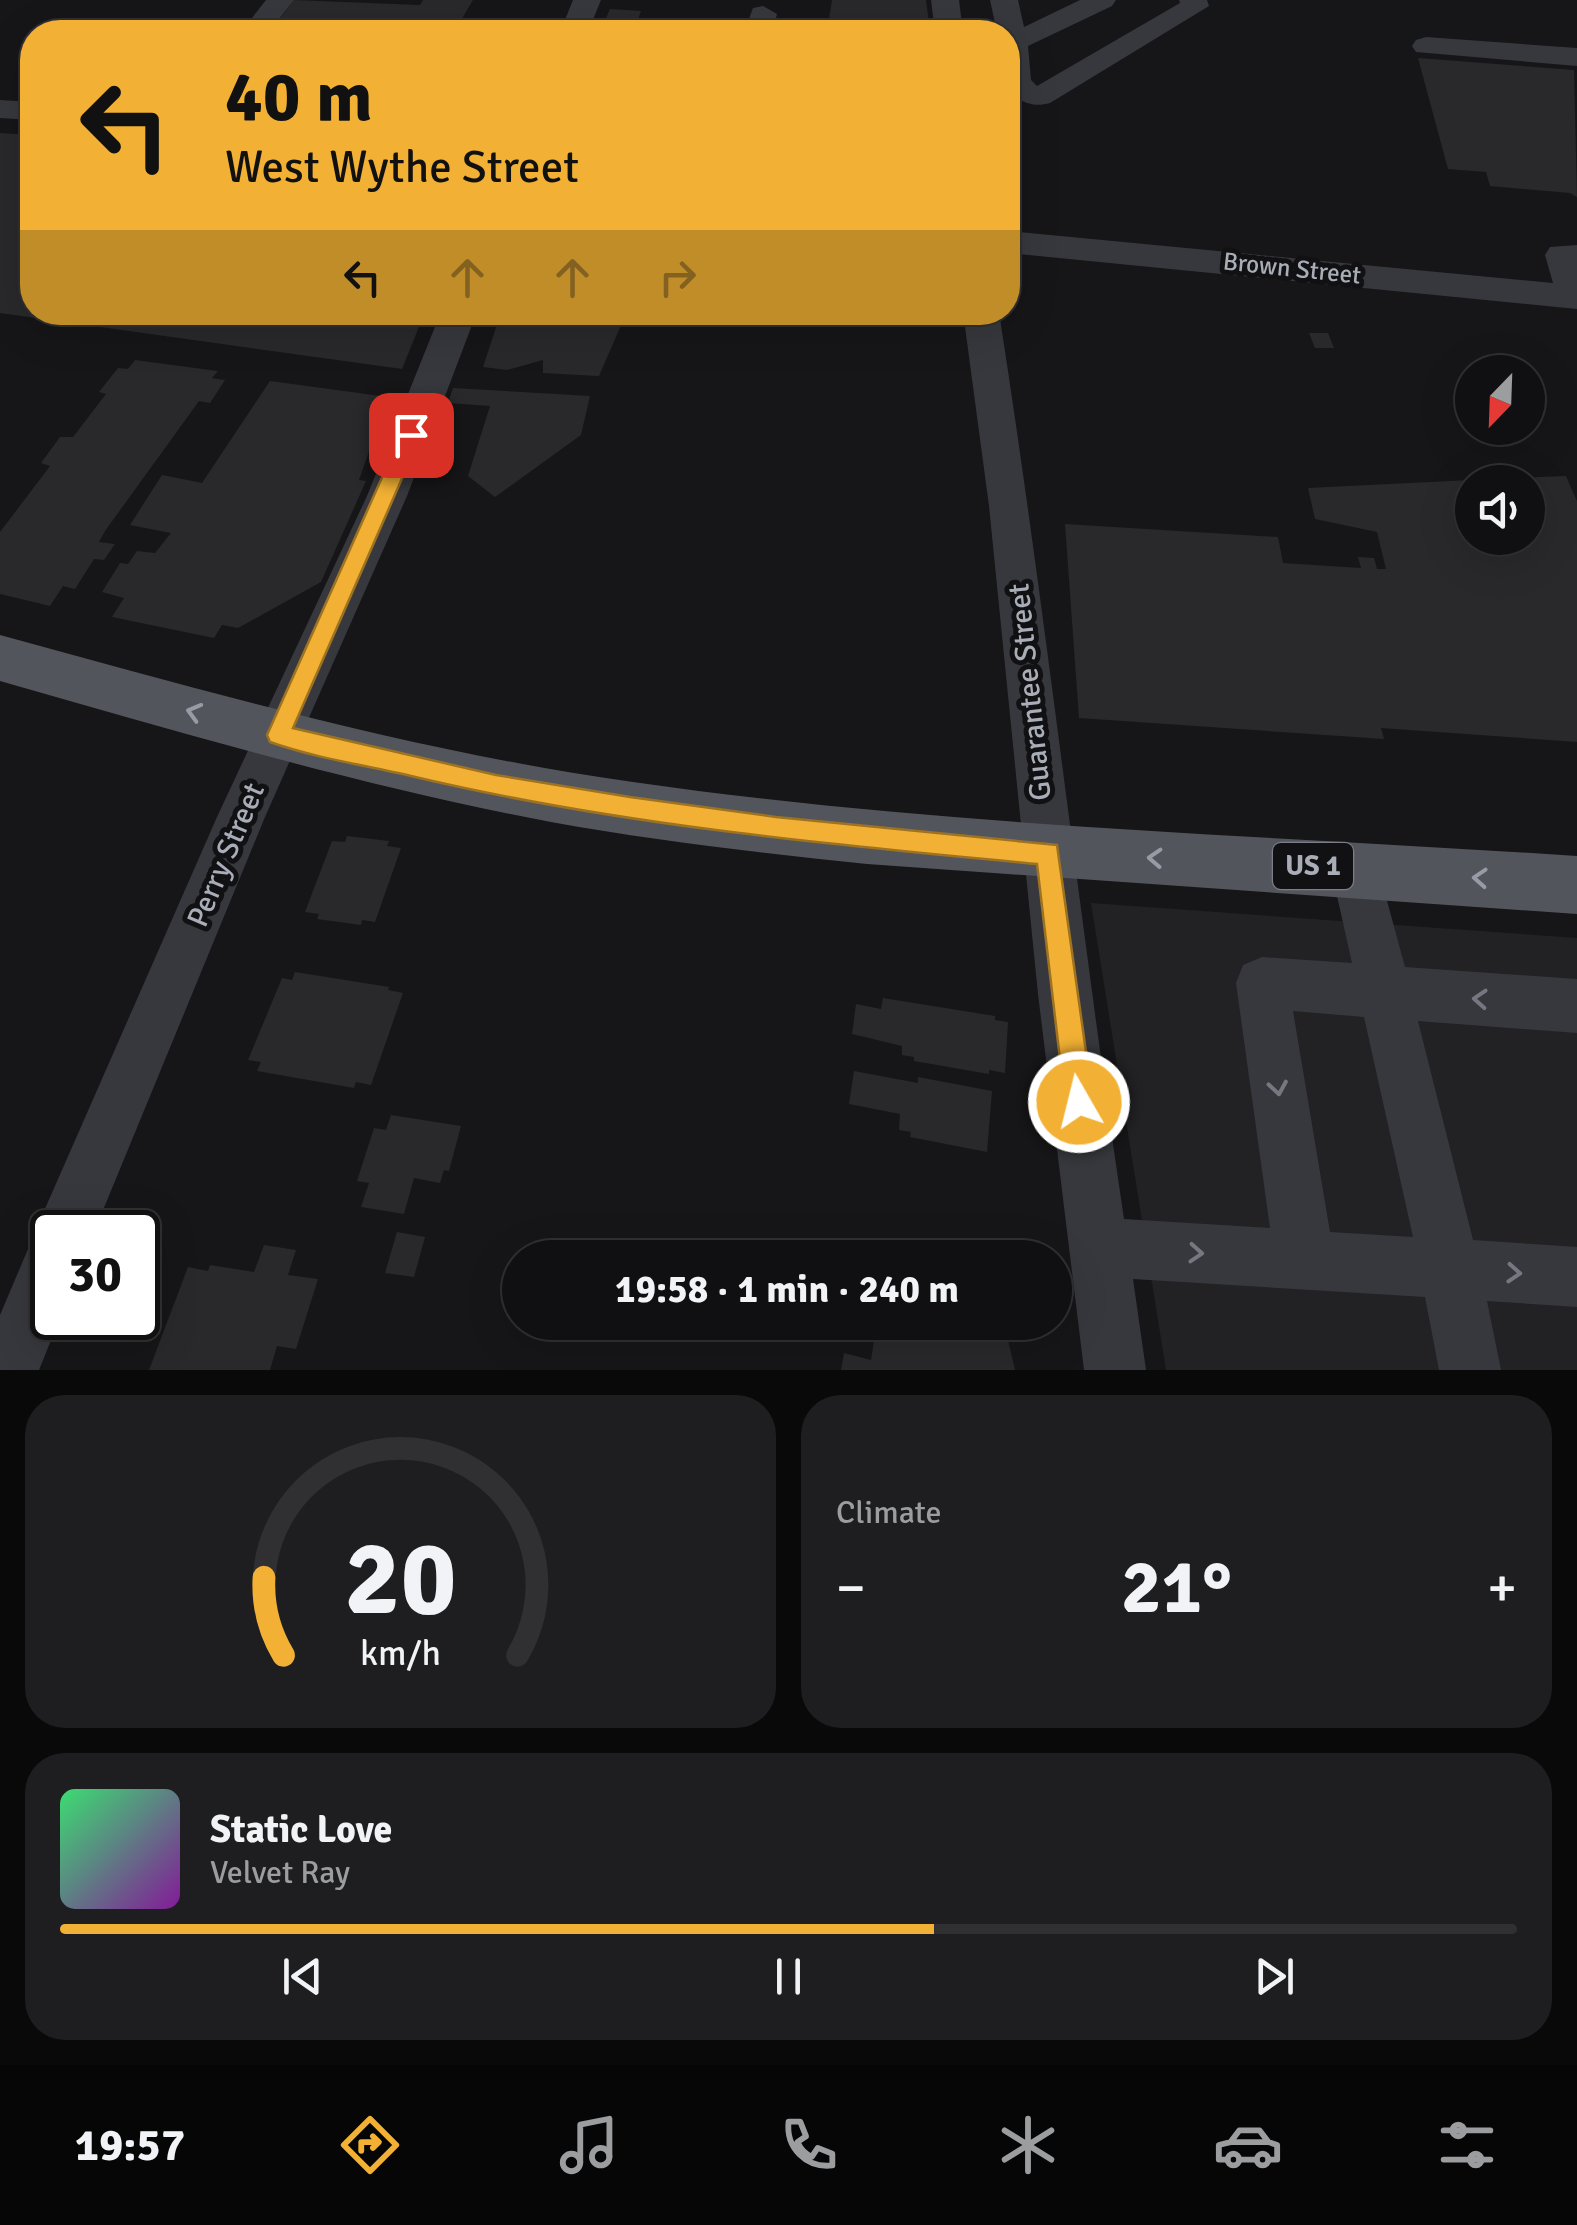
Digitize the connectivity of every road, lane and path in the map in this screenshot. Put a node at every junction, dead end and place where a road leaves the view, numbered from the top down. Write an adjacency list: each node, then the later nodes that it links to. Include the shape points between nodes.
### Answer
1 (280, 0): 4 (street)
2 (1102, 0): 5 (street)
3 (1193, 0): 8 (street, via 1195,6 1039,97)
4 (264, 20)
5 (1020, 41)
6 (1426, 46): 7 (street)
7 (1577, 57)
8 (1020, 86)
9 (1020, 243): 11 (street, Brown Street)
10 (1577, 256): 11 (street, via 1562,255)
11 (1576, 297)
12 (454, 325): 15 (street, Perry Street, via 387,496)
13 (983, 325): 16 (street, Guarantee Street)
14 (0, 658): 15 (main road, US 1, one-way to 14)
15 (278, 735): 16 (main road, US 1, via 478,782 630,808); 21 (street, Perry Street)
16 (1048, 853): 17 (main road, US 1, one-way to 16); 22 (street, Guarantee Street)
17 (1356, 868): 18 (main road, US 1, one-way to 17); 19 (street)
18 (1577, 886)
19 (1386, 993): 20 (street, one-way to 19); 23 (street, one-way to 23, via 1262,983); 24 (street)
20 (1577, 1006)
21 (74, 1210)
22 (1099, 1247): 23 (street, one-way to 23); 28 (street, Guarantee Street)
23 (1305, 1260): 24 (street)
24 (1450, 1269): 25 (street, one-way to 25); 29 (street)
25 (1577, 1277)
26 (30, 1316): 27 (street)
27 (8, 1370)
28 (1116, 1370)
29 (1470, 1370)

